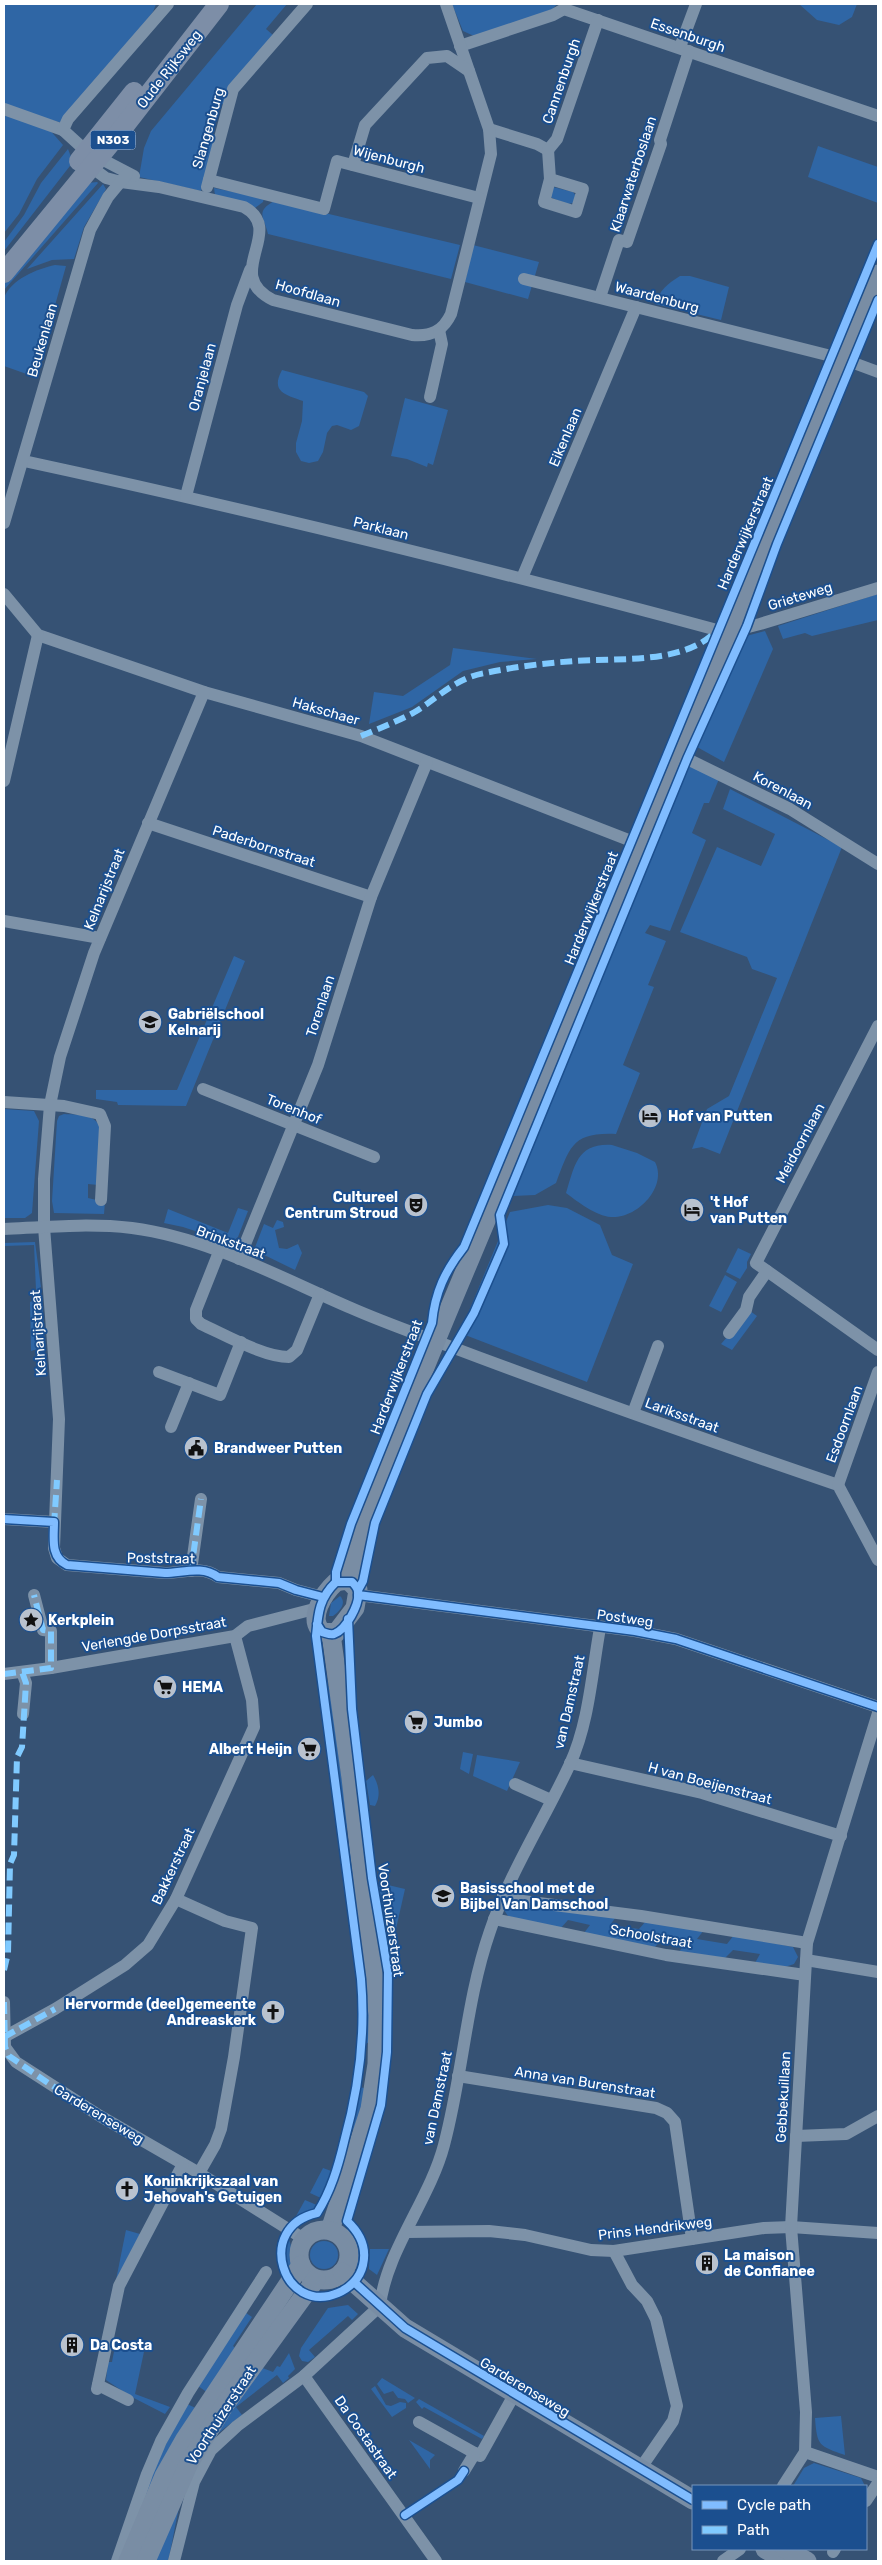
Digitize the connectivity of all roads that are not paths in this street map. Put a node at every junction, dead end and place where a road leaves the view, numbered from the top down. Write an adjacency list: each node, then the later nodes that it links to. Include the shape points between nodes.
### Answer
1 (168, 4): 14 (street, via 68,119)
2 (208, 4): 17 (main road, Oude Rijksweg / N303)
3 (219, 4): 17 (main road, Oude Rijksweg / N303)
4 (307, 4): 21 (street, Slangenburg, via 233,90)
5 (446, 4): 9 (street)
6 (696, 4): 10 (street, Klaarwaterboslaan)
7 (564, 6): 8 (street, Essenburgh); 9 (street, Essenburgh, via 553,15)
8 (598, 20): 10 (street, Essenburgh); 16 (street, Cannenburgh, via 557,139)
9 (460, 46): 11 (street)
10 (684, 49): 13 (street, Essenburgh); 29 (street, Klaarwaterboslaan, via 661,144 627,242 620,240)
11 (469, 71): 15 (street); 18 (street, via 447,56 427,58 365,125)
12 (4, 108): 14 (street)
13 (878, 116)
14 (63, 130): 17 (street)
15 (489, 130): 16 (street); 23 (street, via 491,154)
16 (548, 150): 20 (street)
17 (92, 158): 19 (street, via 106,178); 24 (main road, Oude Rijksweg / N303); 26 (main road, Oude Rijksweg / N303)
18 (353, 165): 21 (street, Wijenburgh, via 337,161 324,208); 23 (street, Wijenburgh)
19 (124, 178): 22 (street); 35 (street, Beukenlaan, via 108,197 90,230)
20 (550, 179)
21 (209, 180): 22 (street, Slangenburg)
22 (205, 197): 25 (street, via 244,207 257,217 260,233)
23 (479, 198): 31 (street, via 451,314)
24 (4, 258)
25 (250, 267): 31 (street, Hoofdlaan, via 258,290 273,300 412,335 423,336); 36 (street, Oranjelaan)
26 (4, 273)
27 (878, 274): 32 (main road, Harderwijkerstraat)
28 (524, 279): 29 (street, Waardenburg)
29 (600, 297): 30 (street, Waardenburg)
30 (636, 307): 32 (street, Waardenburg); 38 (street, Eikenlaan)
31 (439, 330): 34 (street, via 442,344)
32 (843, 359): 33 (street, Waardenburg); 41 (main road, Harderwijkerstraat)
33 (878, 372)
34 (430, 397)
35 (24, 461): 36 (street, Parklaan); 37 (street, Beukenlaan)
36 (186, 496): 38 (street, Parklaan)
37 (4, 523)
38 (522, 578): 41 (street, Parklaan)
39 (878, 588): 41 (street, Grieteweg)
40 (4, 594): 42 (street)
41 (730, 632): 44 (main road, Harderwijkerstraat)
42 (38, 635): 43 (street, Hakschaer); 46 (street)
43 (204, 692): 45 (street, Hakschaer, via 361,736); 47 (street, Kelnarijstraat)
44 (677, 754): 48 (main road, Harderwijkerstraat); 49 (street, Korenlaan, via 790,809)
45 (427, 762): 48 (street, Hakschaer); 50 (street, Torenlaan)
46 (4, 780)
47 (148, 824): 50 (street, Paderbornstraat); 52 (street, Kelnarijstraat)
48 (639, 844): 68 (main road, Harderwijkerstraat)
49 (878, 864)
50 (371, 897): 58 (street, Torenlaan, via 318,1065)
51 (4, 921): 52 (street)
52 (100, 938): 57 (street, Kelnarijstraat, via 74,1008)
53 (878, 1026): 54 (street, Meidoornlaan)
54 (875, 1045): 65 (street, Meidoornlaan, via 756,1263)
55 (203, 1089): 58 (street, Torenhof)
56 (4, 1102): 57 (street)
57 (50, 1105): 60 (street, via 96,1112 103,1118); 61 (street, Kelnarijstraat)
58 (294, 1125): 59 (street, Torenhof); 64 (street, Torenlaan)
59 (374, 1157)
60 (101, 1200)
61 (44, 1227): 62 (street, Brinkstraat); 63 (street, Brinkstraat, via 132,1228 160,1233); 80 (street, Kelnarijstraat, via 59,1419)
62 (4, 1229)
63 (219, 1252): 64 (street, Brinkstraat); 69 (street, via 196,1310 196,1319)
64 (239, 1258): 66 (street, Brinkstraat)
65 (767, 1271): 67 (street, via 749,1297 746,1310); 71 (street)
66 (320, 1294): 68 (street, Brinkstraat); 69 (street, via 297,1350 290,1357 279,1357)
67 (728, 1333)
68 (437, 1341): 75 (street, Lariksstraat); 84 (main road, Harderwijkerstraat, via 366,1518)
69 (241, 1342): 74 (street, via 220,1395)
70 (658, 1346): 75 (street)
71 (878, 1350)
72 (160, 1372): 74 (street)
73 (878, 1372): 77 (street, Esdoornlaan)
74 (189, 1383): 76 (street)
75 (633, 1414): 77 (street, Lariksstraat)
76 (171, 1427)
77 (838, 1485): 82 (street)
78 (201, 1499): 83 (street, Poststraat)
79 (4, 1519): 80 (street)
80 (54, 1522): 81 (street, Kelnarijstraat)
81 (57, 1558): 83 (street, Poststraat, via 67,1565 76,1566 165,1573)
82 (878, 1560)
83 (191, 1571): 86 (street, Poststraat, via 279,1583)
84 (353, 1588): 86 (main road, via 336,1582); 87 (street, Postweg); 88 (main road, Harderwijkerstraat, via 348,1619 340,1630)
85 (34, 1595): 90 (street, via 43,1630 51,1631)
86 (321, 1602): 88 (main road, via 319,1628); 89 (street, Verlengde Dorpsstraat, via 248,1626)
87 (600, 1628): 93 (street, Postweg, via 676,1639); 96 (street, van Damstraat, via 580,1736)
88 (331, 1634): 115 (main road, Voorthuizerstraat, via 378,2015 377,2064 370,2109)
89 (235, 1636): 90 (street, Verlengde Dorpsstraat); 101 (street, Bakkerstraat, via 254,1714 254,1727)
90 (51, 1668): 91 (street, Verlengde Dorpsstraat)
91 (22, 1672): 92 (street, Verlengde Dorpsstraat); 95 (street, via 26,1683)
92 (4, 1674)
93 (878, 1707)
94 (878, 1713): 99 (street, Gebbekuillaan)
95 (24, 1714)
96 (570, 1763): 98 (street, van Damstraat); 99 (street, H van Boeijenstraat, via 702,1793)
97 (515, 1784): 98 (street)
98 (551, 1800): 100 (street, van Damstraat)
99 (841, 1836): 103 (street, Gebbekuillaan)
100 (503, 1895): 102 (street, van Damstraat); 103 (street, Schoolstraat, via 515,1900 641,1916)
101 (176, 1899): 108 (street, Bakkerstraat, via 139,1955); 113 (street, via 225,1921 252,1928 222,2122 218,2138)
102 (494, 1919): 106 (street, Schoolstraat, via 666,1955); 109 (street, van Damstraat, via 476,1977)
103 (807, 1944): 104 (street, Gebbekuillaan)
104 (806, 1960): 105 (street); 106 (street, Gebbekuillaan)
105 (878, 1972)
106 (805, 1975): 111 (street, Gebbekuillaan)
107 (4, 2002): 108 (street)
108 (5, 2042): 112 (street, Garderenseweg, via 16,2062)
109 (458, 2076): 116 (street, van Damstraat, via 444,2146); 119 (street, Anna van Burenstraat, via 656,2108 667,2113 674,2122)
110 (878, 2116): 111 (street, via 846,2134)
111 (796, 2136): 114 (street, Gebbekuillaan)
112 (183, 2164): 113 (street, Garderenseweg); 129 (street, via 119,2286 98,2387)
113 (199, 2173): 118 (street, Garderenseweg)
114 (791, 2227): 117 (street, Prins Hendrikweg); 119 (street, Prins Hendrikweg, via 764,2228); 132 (street, Gebbekuillaan, via 806,2412)
115 (330, 2230): 118 (main road, via 316,2231); 123 (main road, via 346,2243 349,2253)
116 (408, 2232): 120 (street, Prins Hendrikweg, via 489,2231 525,2235 591,2250); 125 (street, van Damstraat, via 382,2286)
117 (878, 2233)
118 (304, 2239): 121 (main road, via 300,2247)
119 (692, 2240): 120 (street, Prins Hendrikweg)
120 (614, 2251): 134 (street, via 632,2285 647,2301 656,2319 677,2406 673,2421)
121 (300, 2265): 124 (main road); 130 (main road, Voorthuizerstraat)
122 (266, 2272): 127 (street)
123 (342, 2272): 124 (main road, via 334,2278); 125 (main road, Garderenseweg)
124 (316, 2279): 146 (main road, Voorthuizerstraat, via 234,2392 189,2463)
125 (380, 2306): 126 (street); 128 (main road, Garderenseweg, via 405,2328)
126 (304, 2376): 147 (street, via 210,2450 194,2482); 148 (street, Da Costastraat)
127 (188, 2393): 130 (street, Voorthuizerstraat); 144 (street, via 148,2474)
128 (514, 2395): 133 (street, via 480,2456); 134 (main road, Garderenseweg)
129 (128, 2400)
130 (208, 2405): 145 (main road, Voorthuizerstraat, via 164,2476)
131 (419, 2422): 133 (street)
132 (805, 2452): 136 (street); 138 (street)
133 (475, 2453): 135 (street)
134 (640, 2469): 139 (main road, Garderenseweg)
135 (464, 2471)
136 (878, 2477)
137 (878, 2483): 140 (street)
138 (784, 2485)
139 (692, 2499)
140 (867, 2500)
141 (738, 2550): 149 (street)
142 (767, 2550): 150 (main road)
143 (787, 2550): 151 (main road)
144 (117, 2561)
145 (128, 2561)
146 (146, 2561)
147 (174, 2561)
148 (436, 2561)
149 (722, 2561)
150 (785, 2561)
151 (807, 2561)

